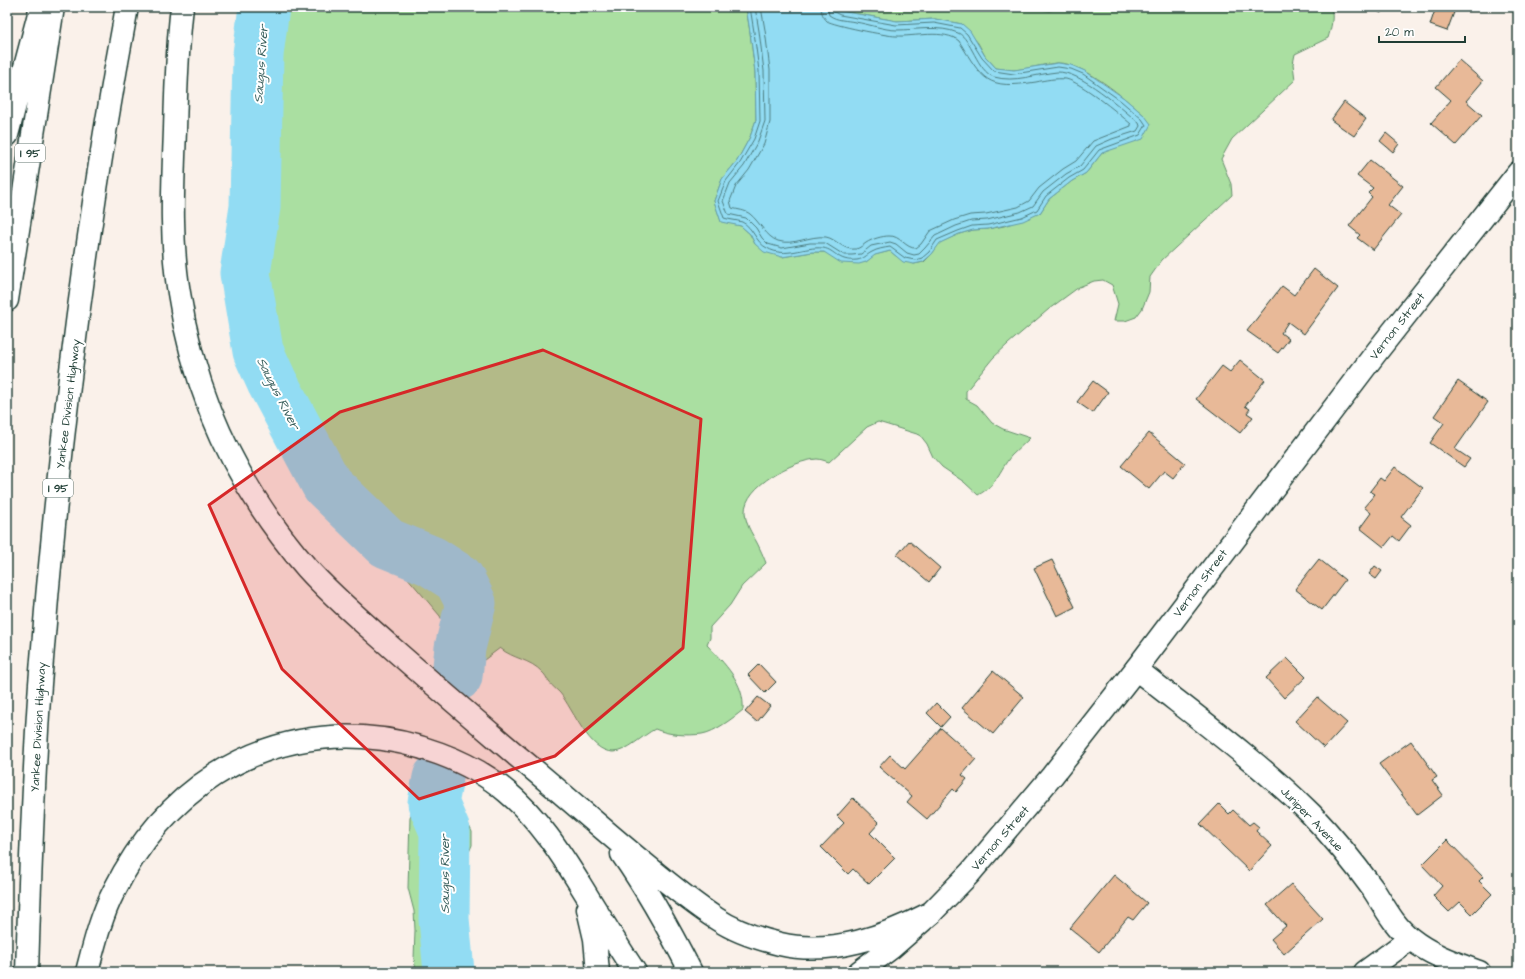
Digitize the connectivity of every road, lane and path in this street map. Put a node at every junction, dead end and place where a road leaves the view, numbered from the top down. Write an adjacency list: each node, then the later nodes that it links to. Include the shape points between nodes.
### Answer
1 (41, 7): 5 (main road)
2 (53, 7): 7 (main road, I 95)
3 (126, 7): 13 (main road, Yankee Division Highway / I 95, via 98,172 62,445 40,694)
4 (182, 7): 9 (main road, via 176,77 173,207 178,292 196,368 228,450 264,512 309,570 427,679)
5 (7, 135)
6 (1518, 173): 8 (main road, Vernon Street, via 1375,354)
7 (7, 300)
8 (1136, 669): 11 (main road, Vernon Street, via 1038,793 970,873); 12 (main road, Juniper Avenue, via 1272,778 1311,814 1339,846)
9 (599, 827): 11 (main road, via 719,921 742,932 783,945 821,947 849,943 892,931); 17 (main road, via 636,875)
10 (578, 882): 14 (main road, via 550,838 527,810 479,772 439,754 396,740 345,736 307,739 286,743 236,762 199,786 165,817 143,843 113,893); 15 (main road, via 588,908 595,939); 16 (main road)
11 (931, 913): 18 (main road, Vernon Street)
12 (1410, 939): 19 (main road); 20 (main road, Juniper Avenue, via 1424,949)
13 (27, 972)
14 (87, 972)
15 (598, 972)
16 (634, 972)
17 (691, 972)
18 (859, 972)
19 (1365, 972)
20 (1479, 972)

